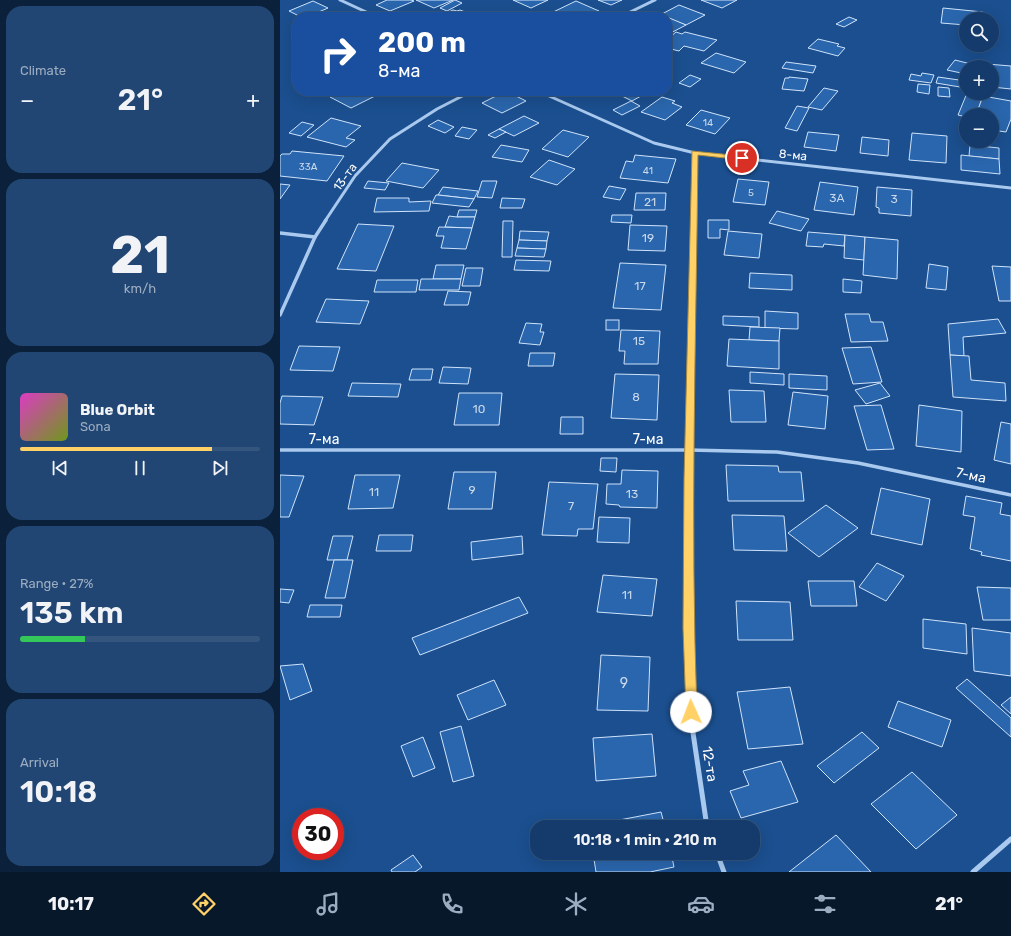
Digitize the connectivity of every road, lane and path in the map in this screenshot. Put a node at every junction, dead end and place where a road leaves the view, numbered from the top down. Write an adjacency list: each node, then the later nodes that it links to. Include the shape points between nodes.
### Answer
1 (340, 0): 3 (street)
2 (655, 0): 4 (street)
3 (366, 12)
4 (630, 12)
5 (462, 96): 10 (street, 13-та, via 390,139 372,156 355,176)
6 (549, 96): 7 (street, 8-ма, via 654,143)
7 (695, 153): 8 (street, 8-ма); 13 (street, 12-та)
8 (1011, 188)
9 (280, 233): 10 (street)
10 (315, 237): 11 (street, 13-та)
11 (280, 316)
12 (280, 450): 13 (street, 7-ма)
13 (689, 450): 14 (street, 7-ма, via 777,452 858,462); 15 (street, 12-та, via 688,628 692,726)
14 (1011, 495)
15 (706, 820)
16 (1011, 838): 19 (street)
17 (720, 860): 18 (street)
18 (724, 872)
19 (973, 872)

